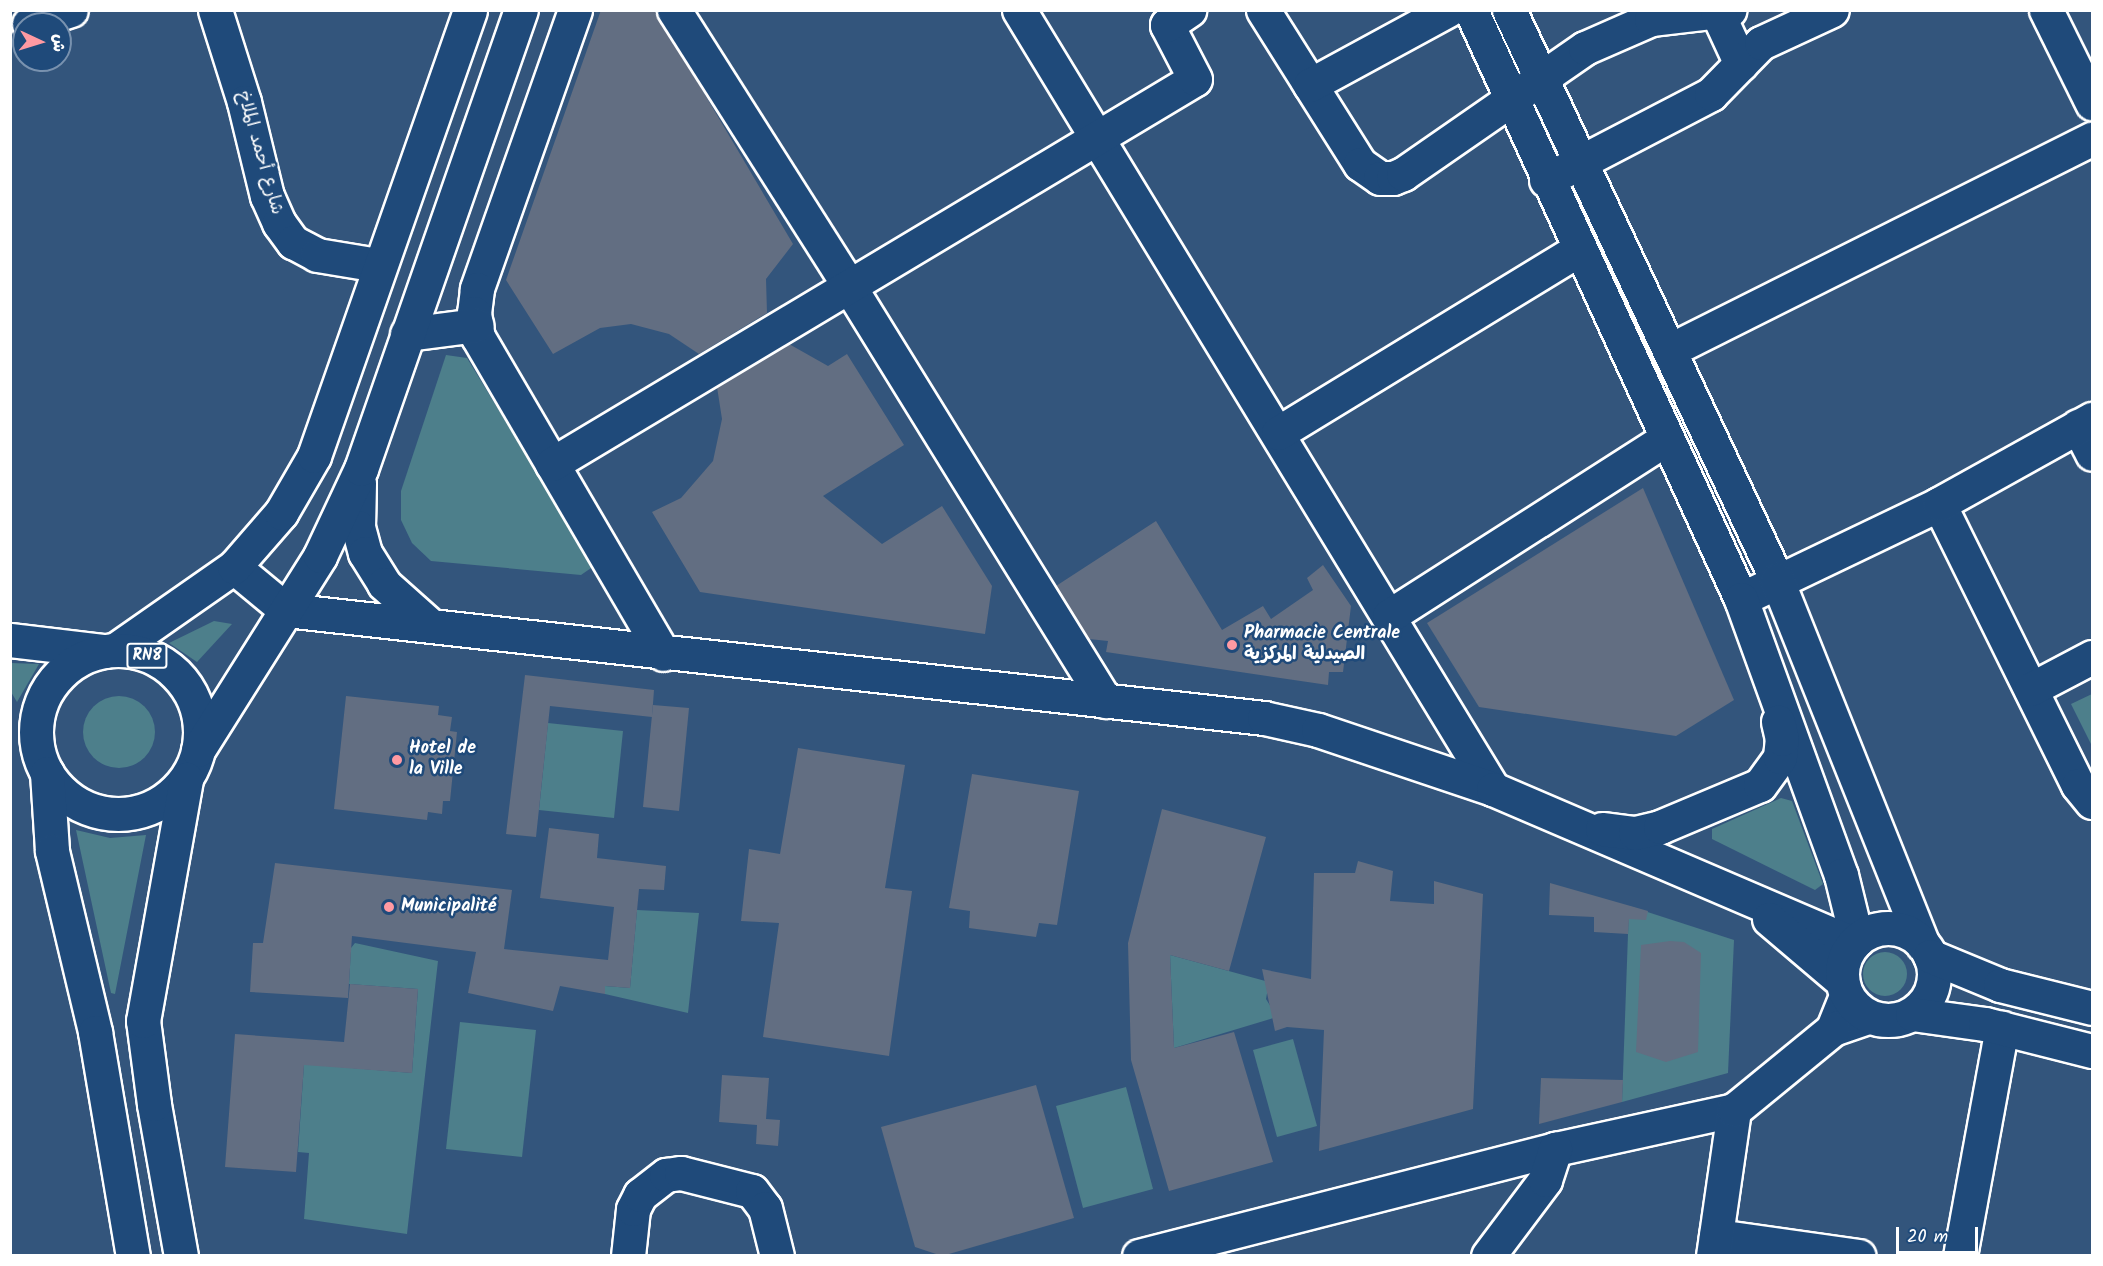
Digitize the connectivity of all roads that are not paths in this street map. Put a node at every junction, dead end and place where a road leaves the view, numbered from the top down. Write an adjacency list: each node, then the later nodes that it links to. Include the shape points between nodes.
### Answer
1 (215, 10): 25 (street, شارع أحمد الملاخ, via 244,102 267,196 279,223 293,242 317,255)
2 (470, 10): 25 (street)
3 (521, 10): 28 (street)
4 (575, 10): 27 (street, via 477,289)
5 (674, 10): 26 (street)
6 (1019, 10): 20 (street)
7 (1189, 10): 20 (street, via 1167,25 1195,78)
8 (1263, 10): 17 (street)
9 (1448, 10): 17 (street)
10 (1470, 10): 18 (street)
11 (1509, 10): 16 (street)
12 (1832, 10): 15 (street, via 1761,43)
13 (2046, 10): 19 (street)
14 (1723, 11): 15 (street); 16 (street, via 1651,19 1585,48)
15 (1741, 64): 22 (street, via 1711,94)
16 (1538, 78): 18 (street); 22 (street)
17 (1310, 85): 18 (street, via 1360,164 1380,178 1403,174)
18 (1511, 100): 23 (street)
19 (2092, 103)
20 (1096, 138): 26 (street); 30 (street)
21 (2092, 139): 29 (street)
22 (1582, 165): 23 (street); 29 (street)
23 (1546, 180): 24 (street)
24 (1578, 250): 30 (street); 32 (street)
25 (378, 265): 36 (street, via 314,456 281,513)
26 (849, 286): 33 (street); 48 (street)
27 (476, 324): 28 (street); 33 (street, via 478,337)
28 (407, 333): 34 (street)
29 (1670, 350): 37 (street)
30 (1278, 433): 40 (street)
31 (2088, 433): 35 (street)
32 (1667, 438): 38 (street); 40 (street)
33 (552, 464): 44 (street)
34 (361, 469): 39 (street, via 320,555); 41 (street, via 358,527 365,553 384,584)
35 (1939, 504): 37 (street); 47 (street)
36 (234, 567): 39 (street); 43 (street)
37 (1777, 580): 38 (street); 57 (street)
38 (1741, 598): 46 (street)
39 (286, 610): 41 (street); 50 (street)
40 (1389, 616): 52 (street)
41 (430, 625): 44 (street)
42 (10, 640): 43 (street, RN8)
43 (109, 650): 50 (street, RN8, via 147,656 181,679 200,724); 51 (street, RN8, via 77,660 55,678 41,703 36,731)
44 (663, 654): 48 (street)
45 (2092, 657): 47 (street)
46 (1765, 666): 54 (street, via 1782,739 1776,765 1760,785 1660,827 1635,833); 56 (street, via 1841,875)
47 (2031, 689): 53 (street, via 2078,785)
48 (1105, 701): 52 (street, via 1264,718 1318,730)
49 (10, 724): 51 (street)
50 (192, 764): 51 (street, via 166,798 142,811 115,815 88,809 72,799); 61 (street, RN8)
51 (44, 766): 63 (street, RN8, via 52,851)
52 (1493, 789): 54 (street)
53 (2092, 802)
54 (1578, 824): 55 (street)
55 (1747, 900): 56 (street); 58 (street)
56 (1855, 941): 57 (street, via 1869,931 1898,929); 58 (street, via 1844,961)
57 (1927, 950): 59 (street, via 2000,986); 60 (street, via 1934,969 1929,994)
58 (1852, 998): 60 (street, via 1898,1020); 65 (street, via 1833,1029)
59 (2092, 1008)
60 (1912, 1014): 62 (street)
61 (143, 1021): 63 (street); 69 (street, RN8)
62 (2002, 1028): 64 (street); 75 (street)
63 (95, 1032): 68 (street, RN8)
64 (2092, 1051)
65 (1734, 1110): 66 (street); 67 (street)
66 (1555, 1149): 72 (street); 73 (street, via 1545,1180)
67 (1715, 1246): 74 (street)
68 (133, 1256)
69 (181, 1256)
70 (628, 1256): 71 (street, via 633,1209 640,1195 666,1175 681,1173 752,1191 765,1208)
71 (777, 1256)
72 (1139, 1256)
73 (1488, 1256)
74 (1859, 1256)
75 (1960, 1256)

